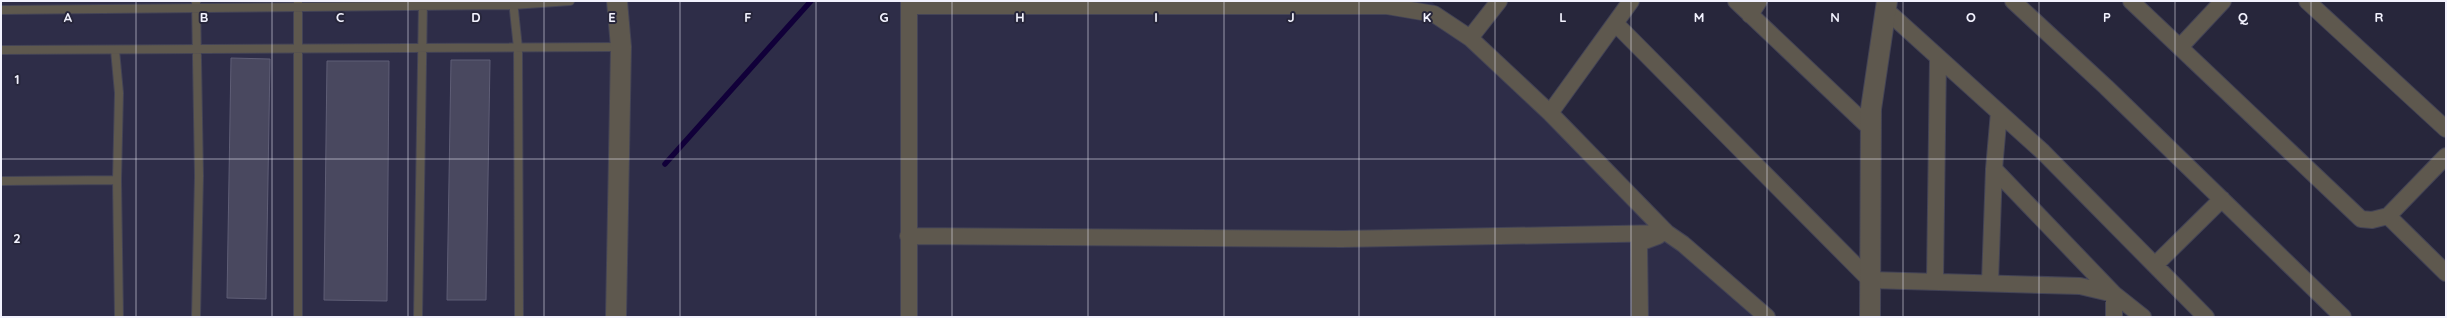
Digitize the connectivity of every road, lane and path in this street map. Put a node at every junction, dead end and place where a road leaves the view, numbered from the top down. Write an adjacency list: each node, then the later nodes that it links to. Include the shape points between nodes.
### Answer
1 (570, 1): 12 (lane)
2 (617, 1): 23 (street)
3 (1499, 1): 22 (street)
4 (1631, 1): 21 (street)
5 (1736, 1): 20 (street)
6 (1759, 1): 20 (street)
7 (2013, 1): 40 (street)
8 (2131, 1): 24 (street)
9 (2223, 1): 24 (street)
10 (2307, 1): 35 (street)
11 (423, 3): 12 (lane); 15 (lane); 25 (lane)
12 (513, 3): 26 (lane)
13 (909, 3): 16 (street); 43 (street)
14 (1388, 3): 16 (street); 22 (street, via 1434,14)
15 (298, 4): 17 (lane); 28 (lane)
16 (1356, 4)
17 (196, 5): 19 (lane); 27 (lane)
18 (1887, 5): 31 (street); 34 (street)
19 (1, 10)
20 (1750, 15): 34 (street)
21 (1615, 23): 33 (street); 46 (street)
22 (1470, 38): 33 (street)
23 (621, 47): 26 (lane); 55 (street)
24 (2180, 47): 41 (street, via 2361,219 2372,220)
25 (420, 48): 26 (lane); 28 (lane); 53 (lane)
26 (518, 48): 54 (lane)
27 (197, 49): 28 (lane); 30 (lane); 51 (lane, via 199,176)
28 (299, 49): 52 (lane)
29 (1, 50): 30 (lane)
30 (115, 50): 38 (lane, via 119,93)
31 (1938, 58): 32 (street); 47 (street)
32 (1998, 112): 37 (street); 44 (street, via 2043,152)
33 (1550, 113): 42 (street)
34 (1870, 129): 46 (street)
35 (2446, 129)
36 (2446, 156): 41 (street)
37 (1994, 169): 48 (street); 49 (street)
38 (117, 180): 39 (lane); 50 (lane)
39 (1, 181)
40 (2222, 199): 44 (street); 63 (street)
41 (2388, 216): 45 (street)
42 (1667, 233): 43 (street, via 1342,239); 57 (street, via 1639,243); 58 (street)
43 (908, 236): 56 (street)
44 (2155, 265): 62 (street)
45 (2446, 273)
46 (1870, 280): 47 (street); 59 (street)
47 (1935, 282): 48 (street)
48 (1990, 282): 49 (street, via 2080,286)
49 (2114, 294): 60 (street); 61 (street)
50 (119, 317)
51 (196, 317)
52 (298, 317)
53 (418, 317)
54 (519, 317)
55 (616, 317)
56 (909, 317)
57 (1640, 317)
58 (1767, 317)
59 (1870, 317)
60 (2114, 317)
61 (2143, 317)
62 (2206, 317)
63 (2344, 317)

